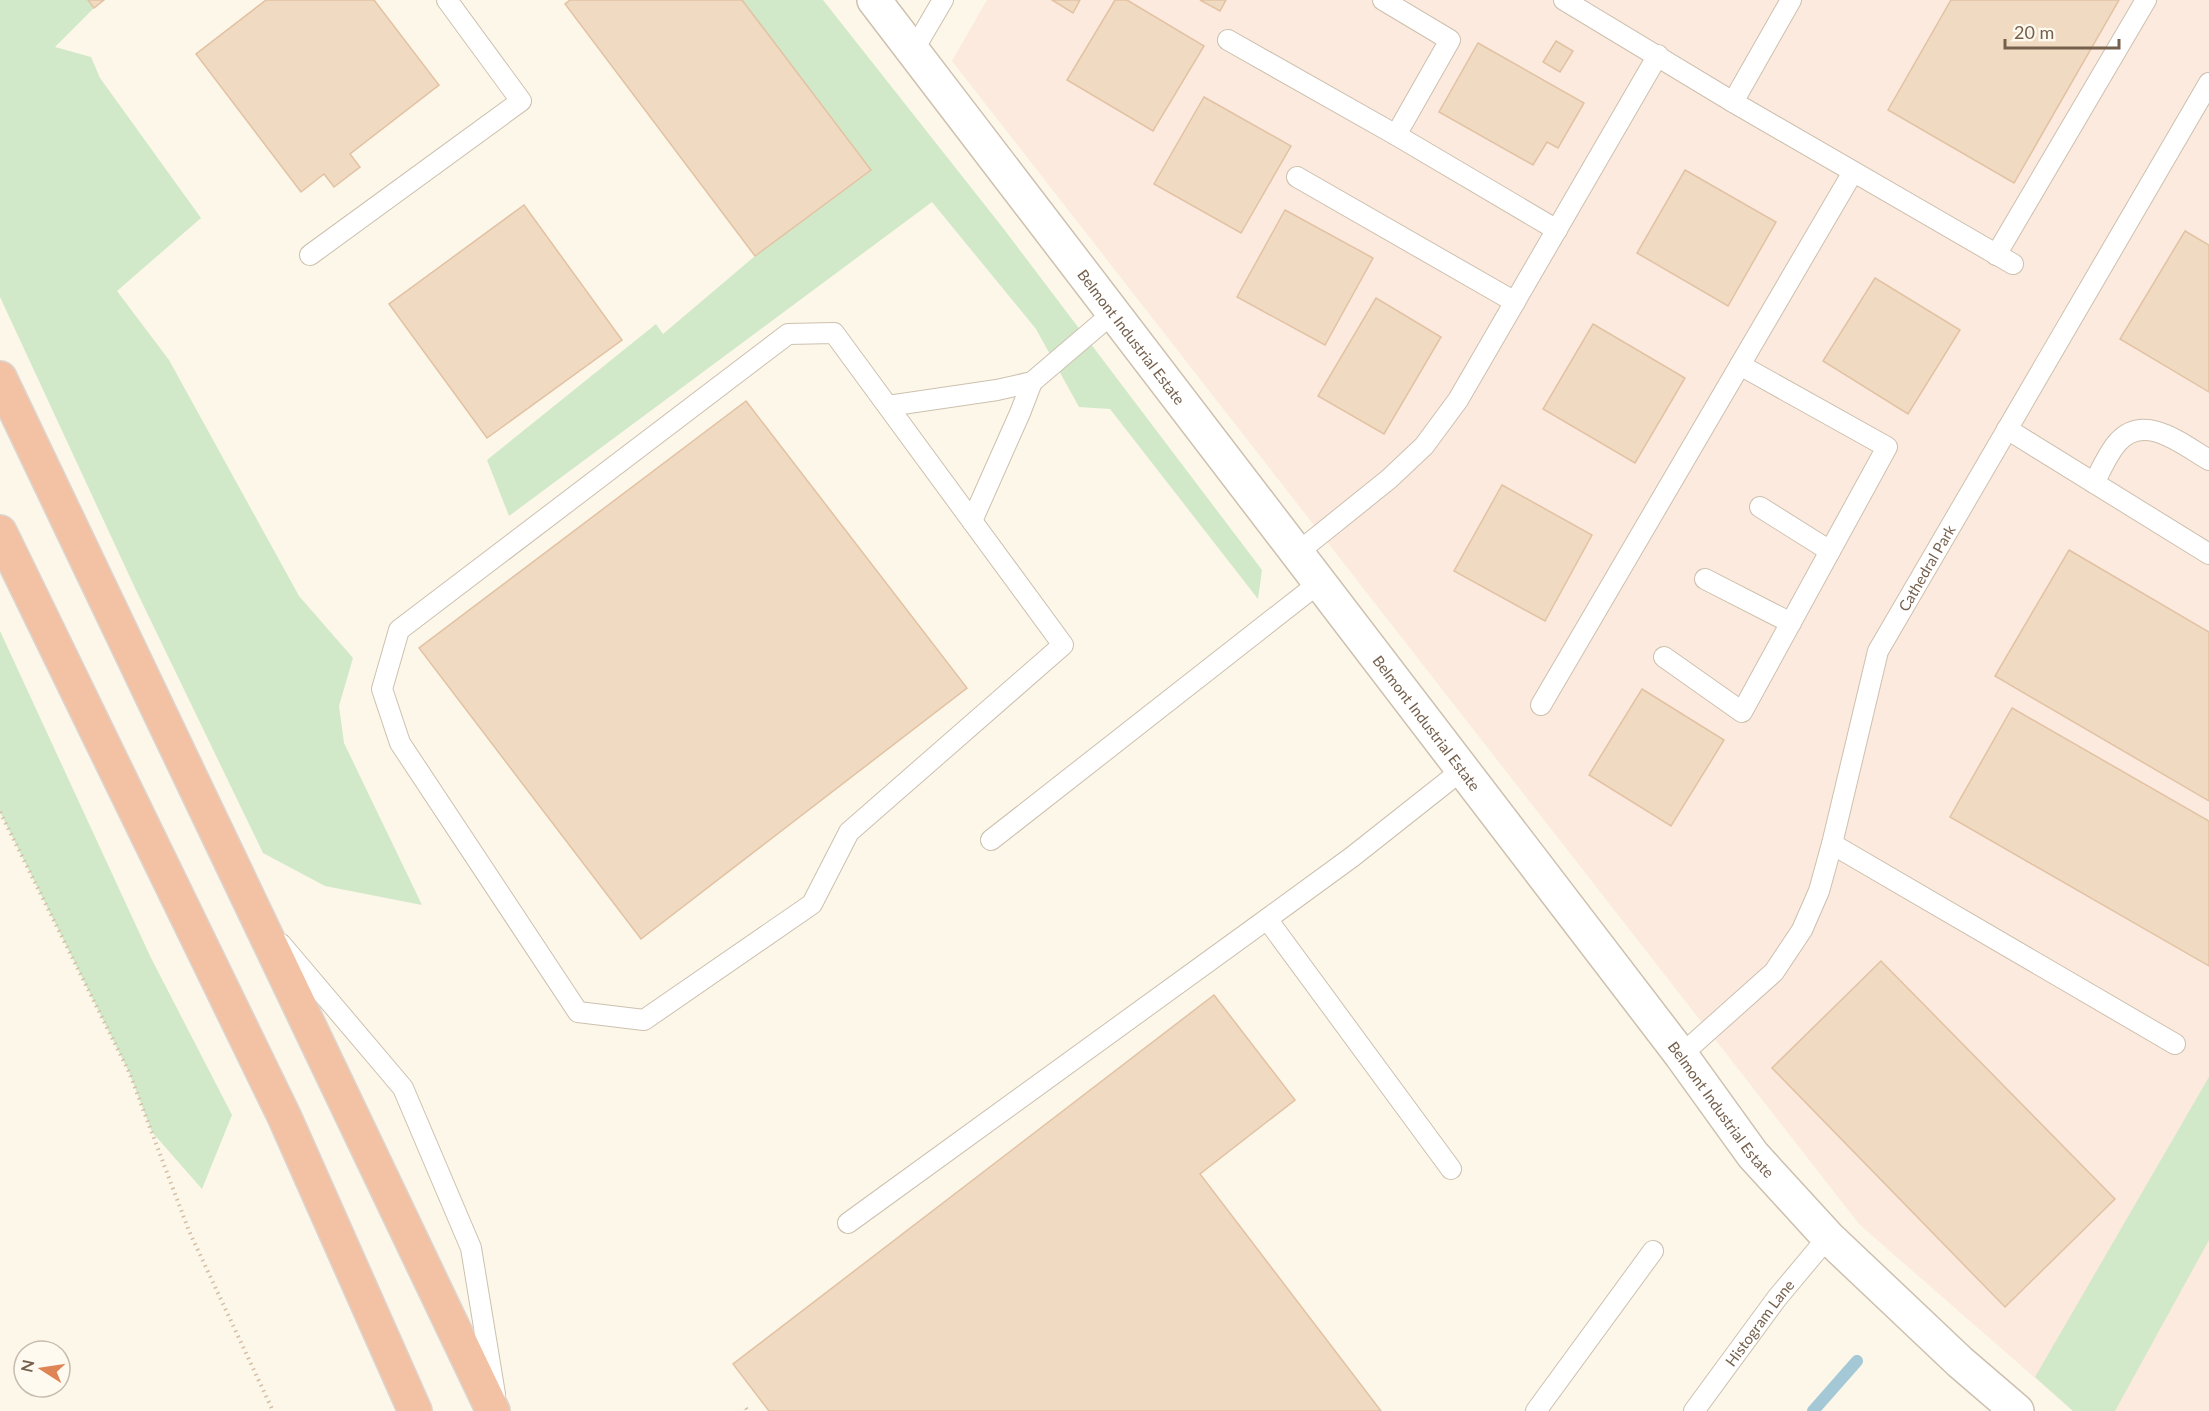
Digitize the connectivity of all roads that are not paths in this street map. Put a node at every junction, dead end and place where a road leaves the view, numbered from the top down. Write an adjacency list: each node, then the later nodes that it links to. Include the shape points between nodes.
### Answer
1 (447, 0): 17 (lane, via 521,101)
2 (874, 0): 9 (street, Belmont Industrial Estate)
3 (943, 0): 9 (lane)
4 (1383, 0): 13 (lane, via 1450,40)
5 (1564, 0): 10 (lane)
6 (1791, 0): 12 (lane)
7 (2146, 0): 14 (lane, via 2005,260)
8 (1228, 40): 13 (lane)
9 (913, 51): 19 (street, Belmont Industrial Estate)
10 (1658, 55): 12 (lane); 16 (lane)
11 (2209, 83): 24 (lane, Cathedral Park)
12 (1733, 102): 14 (lane)
13 (1396, 135): 16 (lane)
14 (1853, 172): 20 (lane)
15 (1297, 177): 18 (lane)
16 (1557, 230): 18 (lane)
17 (310, 255)
18 (1515, 302): 31 (lane, via 1458,400 1424,446)
19 (1113, 313): 22 (lane); 31 (street, Belmont Industrial Estate)
20 (1740, 365): 30 (lane, via 1887,447); 37 (lane)
21 (0, 378): 41 (highway)
22 (1032, 381): 23 (lane, via 998,390); 28 (lane)
23 (888, 406): 28 (lane); 28 (lane, via 834,333 788,334 399,630 382,689 400,742 578,1012 644,1020 812,904 849,832 1063,645)
24 (2007, 429): 26 (lane); 40 (lane, Cathedral Park, via 1878,651)
25 (2209, 460): 26 (lane, via 2159,430 2133,430 2117,442)
26 (2094, 483): 32 (lane)
27 (1760, 507): 30 (lane)
28 (972, 521)
29 (0, 532): 49 (highway, via 284,1116)
30 (1830, 551): 35 (lane)
31 (1297, 553): 34 (street, Belmont Industrial Estate)
32 (2209, 554)
33 (1705, 579): 35 (lane)
34 (1319, 583): 38 (street, Belmont Industrial Estate); 39 (lane)
35 (1791, 623): 36 (lane, via 1742,712)
36 (1664, 657)
37 (1541, 705)
38 (1462, 770): 42 (lane); 44 (street, Belmont Industrial Estate)
39 (991, 840)
40 (1832, 844): 43 (lane); 44 (lane, Cathedral Park, via 1819,891 1802,930 1774,972)
41 (258, 916): 50 (highway); 51 (lane, via 403,1088 471,1248)
42 (1267, 919): 45 (lane); 46 (lane)
43 (2175, 1044)
44 (1681, 1055): 47 (street, Belmont Industrial Estate, via 1753,1155)
45 (1451, 1169)
46 (848, 1223)
47 (1828, 1237): 53 (lane, Histogram Lane, via 1777,1298); 54 (street, Belmont Industrial Estate)
48 (1653, 1251): 52 (lane)
49 (415, 1411)
50 (493, 1411)
51 (498, 1411)
52 (1536, 1411)
53 (1694, 1411)
54 (2017, 1411)

